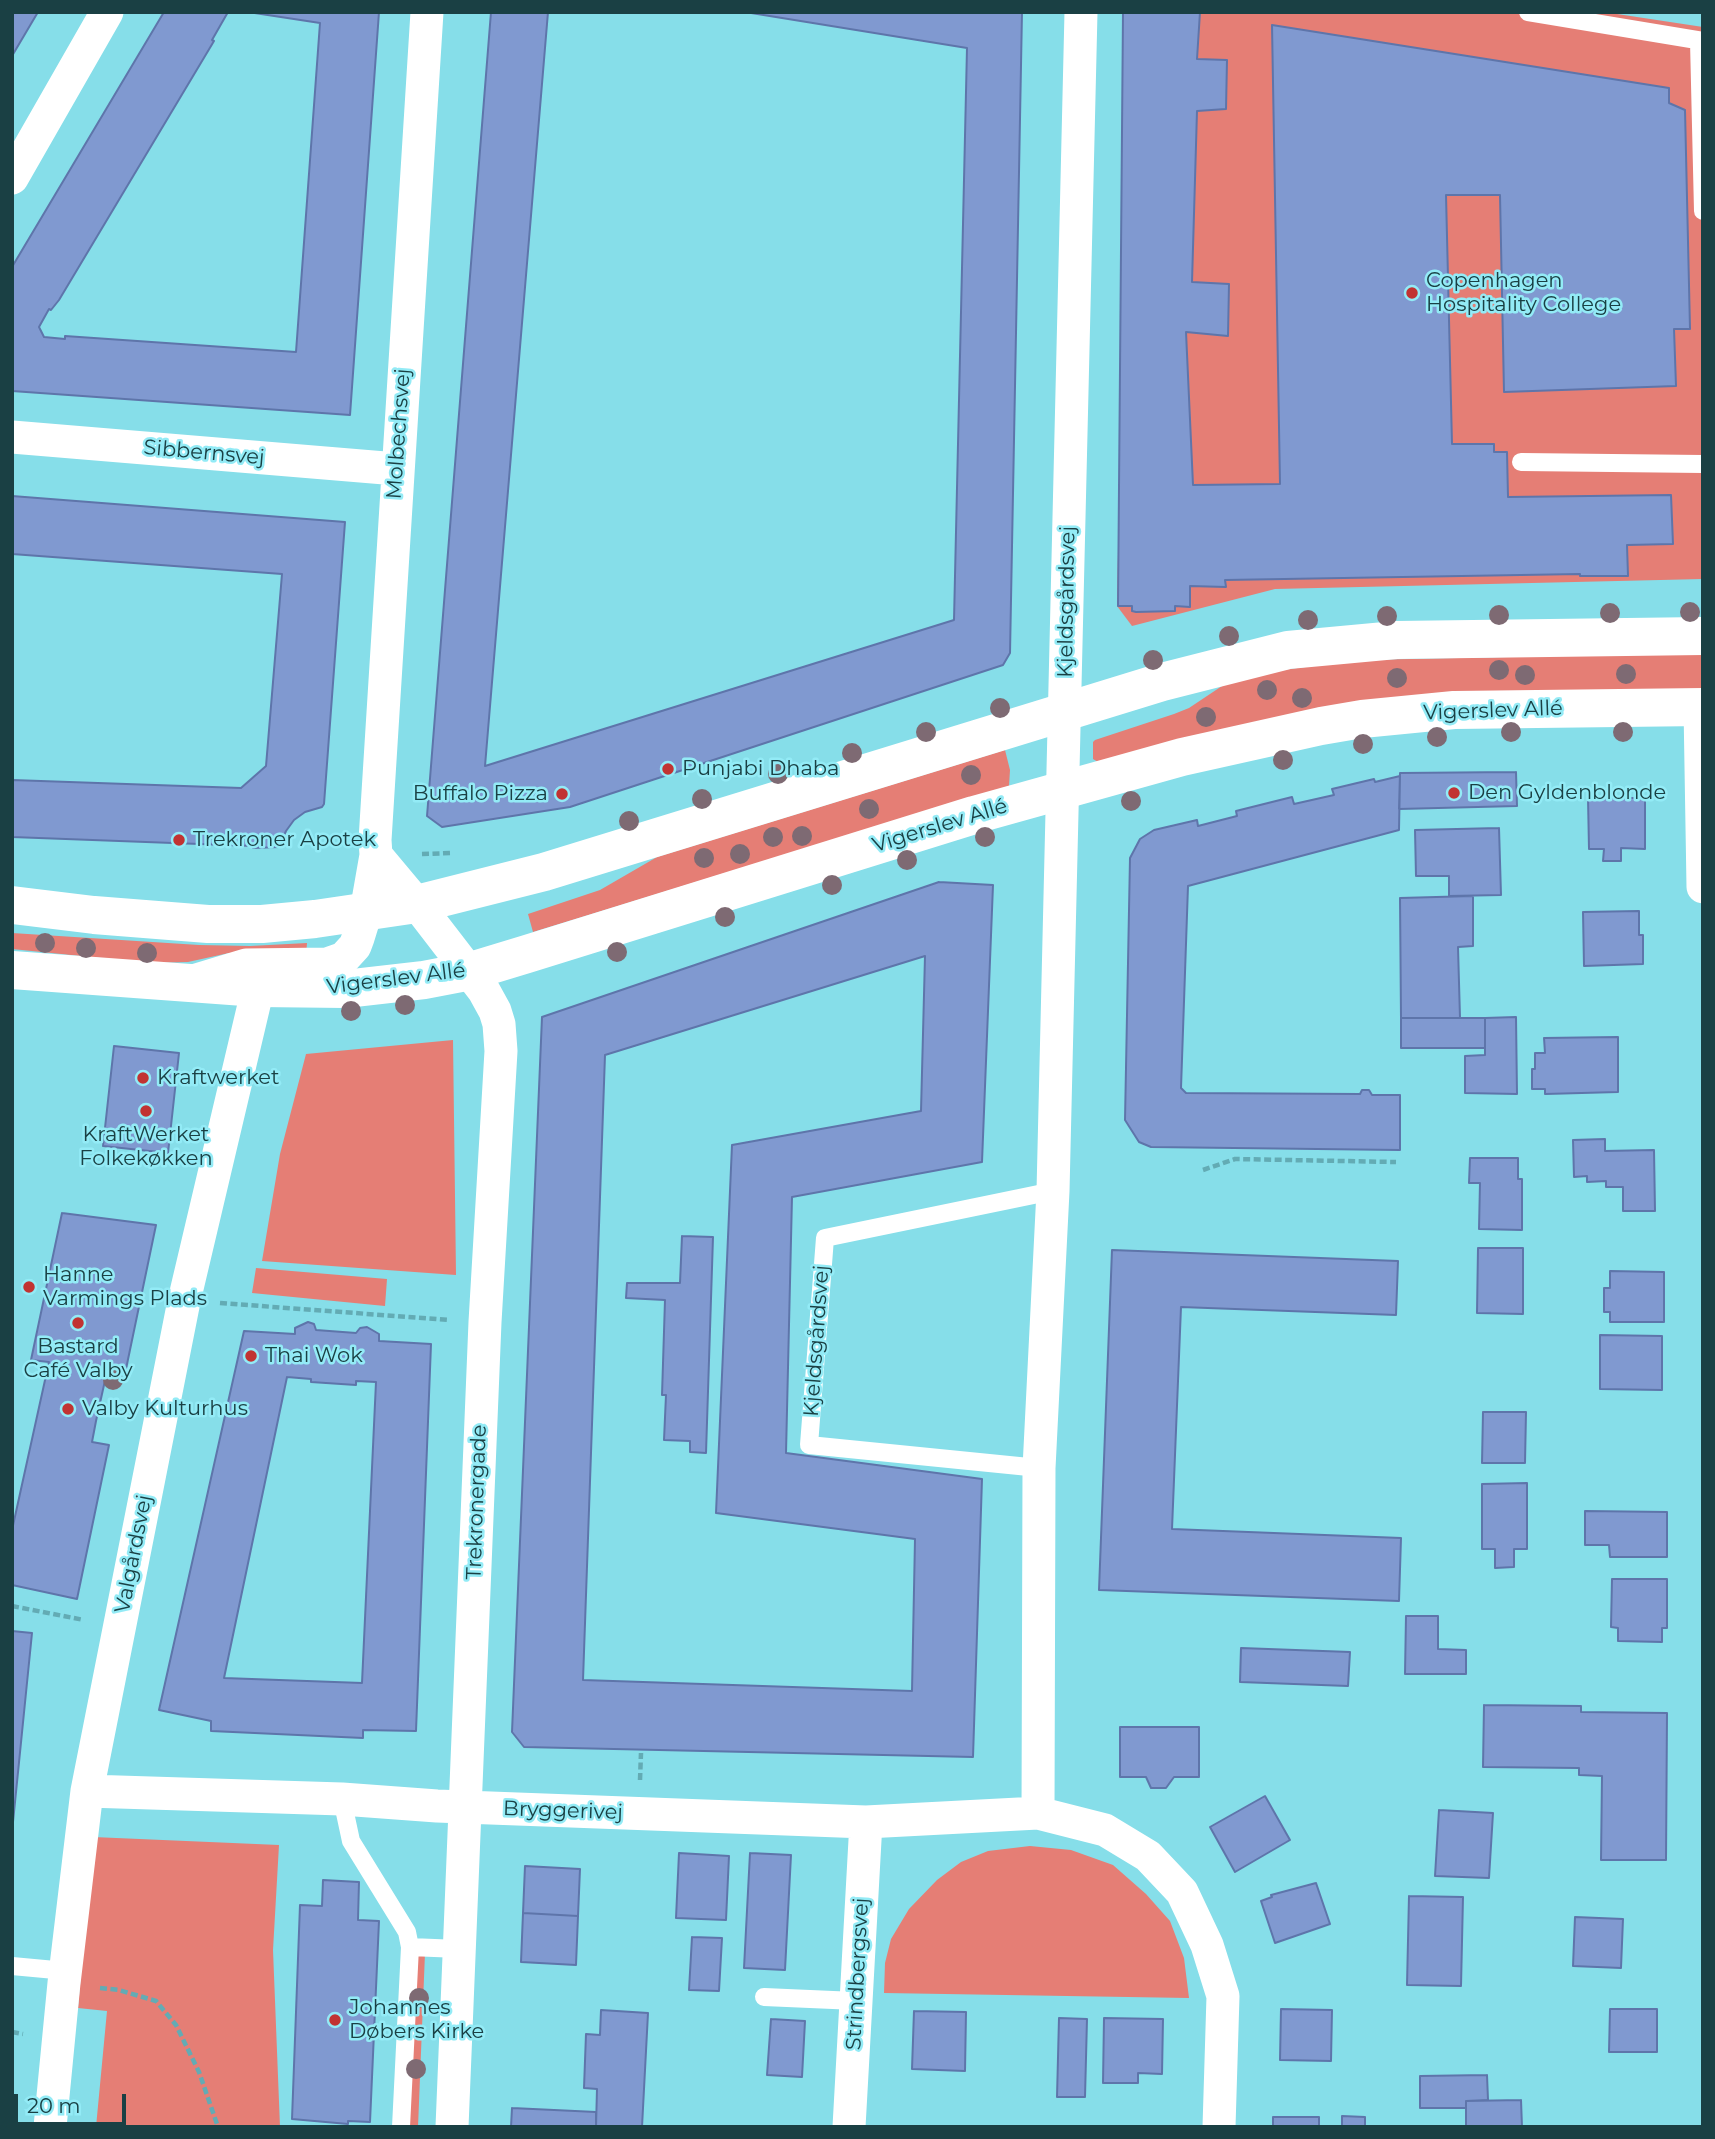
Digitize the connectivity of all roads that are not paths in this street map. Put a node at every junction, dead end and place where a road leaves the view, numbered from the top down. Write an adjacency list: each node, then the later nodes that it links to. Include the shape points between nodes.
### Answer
1 (107, 12): 6 (street)
2 (428, 12): 11 (street, Molbechsvej)
3 (1081, 12): 14 (street, Kjeldsgårdsvej)
4 (1528, 12): 5 (lane)
5 (1701, 41): 7 (lane)
6 (12, 178)
7 (1703, 211)
8 (12, 437): 11 (street, Sibbernsvej)
9 (1521, 462): 10 (lane)
10 (1703, 464)
11 (397, 469): 16 (street, Molbechsvej)
12 (1703, 636): 14 (street, via 1396,640 1317,646 1216,667)
13 (1702, 707): 15 (street, Vigerslev Allé, via 1454,710 1362,719 1182,757); 17 (street)
14 (1064, 712): 15 (street, Kjeldsgårdsvej); 18 (street, via 595,857)
15 (1063, 790): 22 (street, Vigerslev Allé); 25 (street, Kjeldsgårdsvej)
16 (376, 856): 18 (street); 20 (street, Molbechsvej)
17 (1703, 887)
18 (417, 904): 20 (street); 22 (street, Trekronergade)
19 (12, 905): 20 (street, via 208,924 275,923)
20 (366, 912): 23 (street, Vigerslev Allé, via 355,946 336,962 246,965)
21 (12, 970): 23 (street, Vigerslev Allé)
22 (471, 971): 24 (street, Vigerslev Allé, via 356,988); 29 (street, Trekronergade, via 495,1012 501,1051)
23 (187, 983): 24 (street, Vigerslev Allé)
24 (258, 988): 27 (street, Valgårdsvej, via 184,1301)
25 (1053, 1191): 26 (street, Kjeldsgårdsvej); 26 (lane, Kjeldsgårdsvej, via 825,1238 809,1445)
26 (1039, 1468): 30 (street, Kjeldsgårdsvej)
27 (87, 1791): 28 (street, Bryggerivej); 35 (street, Valgårdsvej)
28 (342, 1799): 29 (street, Bryggerivej); 32 (lane, via 351,1841 407,1932)
29 (464, 1808): 31 (street, Bryggerivej); 33 (street, Trekronergade)
30 (1038, 1813): 31 (street, Bryggerivej); 42 (street, Bryggerivej, via 1105,1830 1148,1856 1182,1892 1207,1945 1223,1996)
31 (866, 1822): 37 (street, Strindbergsvej)
32 (410, 1947): 33 (lane); 39 (lane)
33 (459, 1948): 40 (street, Trekronergade)
34 (12, 1966): 35 (lane)
35 (65, 1977): 38 (street, Valgårdsvej)
36 (764, 1997): 37 (lane)
37 (856, 2001): 41 (street, Strindbergsvej)
38 (50, 2127)
39 (401, 2127)
40 (452, 2127)
41 (849, 2127)
42 (1219, 2127)

